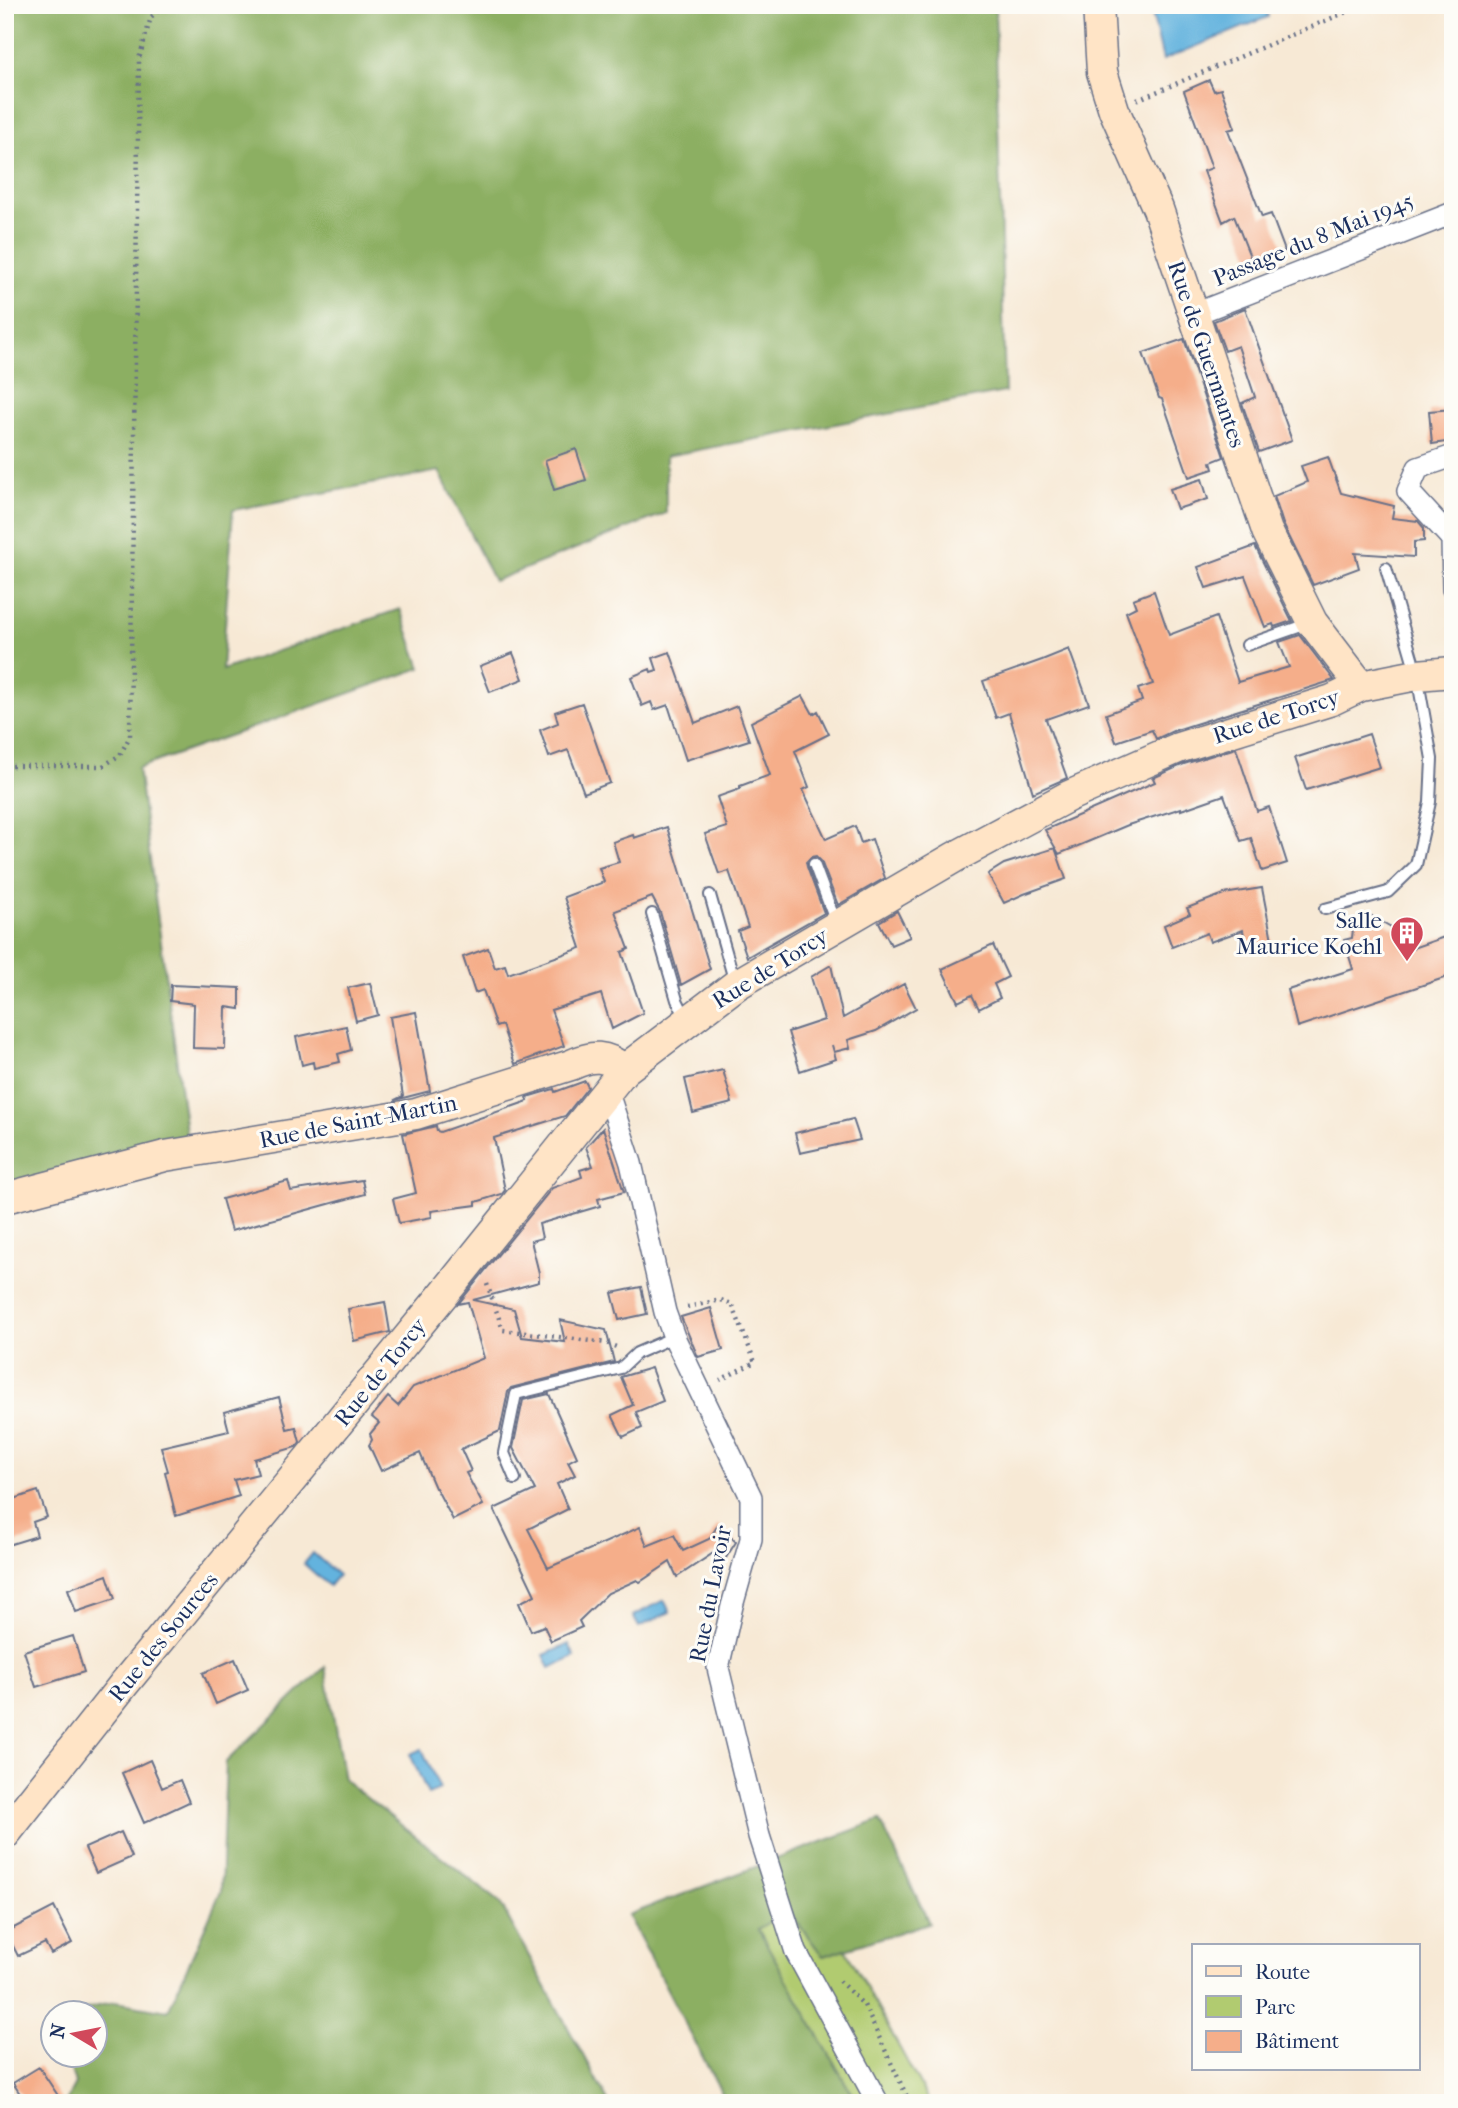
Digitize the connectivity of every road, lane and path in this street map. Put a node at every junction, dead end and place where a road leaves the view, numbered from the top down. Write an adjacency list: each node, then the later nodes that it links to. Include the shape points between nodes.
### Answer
1 (166, 5): 15 (path, via 151,17 139,59 130,737 120,755 103,766)
2 (1098, 5): 4 (street, Rue de Guermantes, via 1102,72)
3 (1363, 5): 4 (path)
4 (1114, 110): 6 (street, Rue de Guermantes, via 1157,209)
5 (1453, 213): 6 (street, Passage du 8 Mai 1945)
6 (1192, 315): 10 (street, Rue de Guermantes, via 1267,531)
7 (1453, 456): 9 (street, via 1418,468 1408,491 1452,539)
8 (1386, 568): 13 (lane)
9 (1453, 589)
10 (1312, 622): 11 (lane); 14 (street, Rue de Guermantes)
11 (1247, 645)
12 (1453, 672): 13 (street, Rue de Torcy)
13 (1416, 675): 14 (street, Rue de Torcy); 18 (lane, via 1432,781 1416,865 1388,892)
14 (1361, 686): 20 (street, Rue de Torcy, via 1332,700 1178,748 1069,796)
15 (5, 766)
16 (814, 864): 20 (lane)
17 (710, 895): 21 (lane)
18 (1325, 909)
19 (652, 914): 22 (lane, via 677,1000)
20 (836, 926): 21 (street, Rue de Torcy)
21 (736, 985): 22 (street, Rue de Torcy)
22 (688, 1021): 23 (street, Rue de Torcy)
23 (615, 1080): 24 (street, Rue de Saint-Martin, via 613,1060 589,1057 416,1114 165,1156); 25 (street, Rue de Torcy); 26 (street, Rue du Lavoir)
24 (5, 1198)
25 (476, 1253): 28 (path, via 503,1330 606,1343); 30 (street, Rue de Torcy)
26 (665, 1312): 27 (street, Rue du Lavoir); 29 (path, via 721,1300 732,1304 755,1362)
27 (674, 1338): 28 (lane); 29 (street, Rue du Lavoir)
28 (637, 1353): 31 (lane, via 621,1368 516,1394 503,1453)
29 (699, 1391): 34 (street, Rue du Lavoir, via 751,1497 751,1539 719,1668 759,1836 796,1951)
30 (322, 1442): 32 (street, Rue des Sources)
31 (515, 1479)
32 (5, 1834)
33 (835, 1976): 35 (path, via 864,2005)
34 (878, 2103)
35 (910, 2103)

